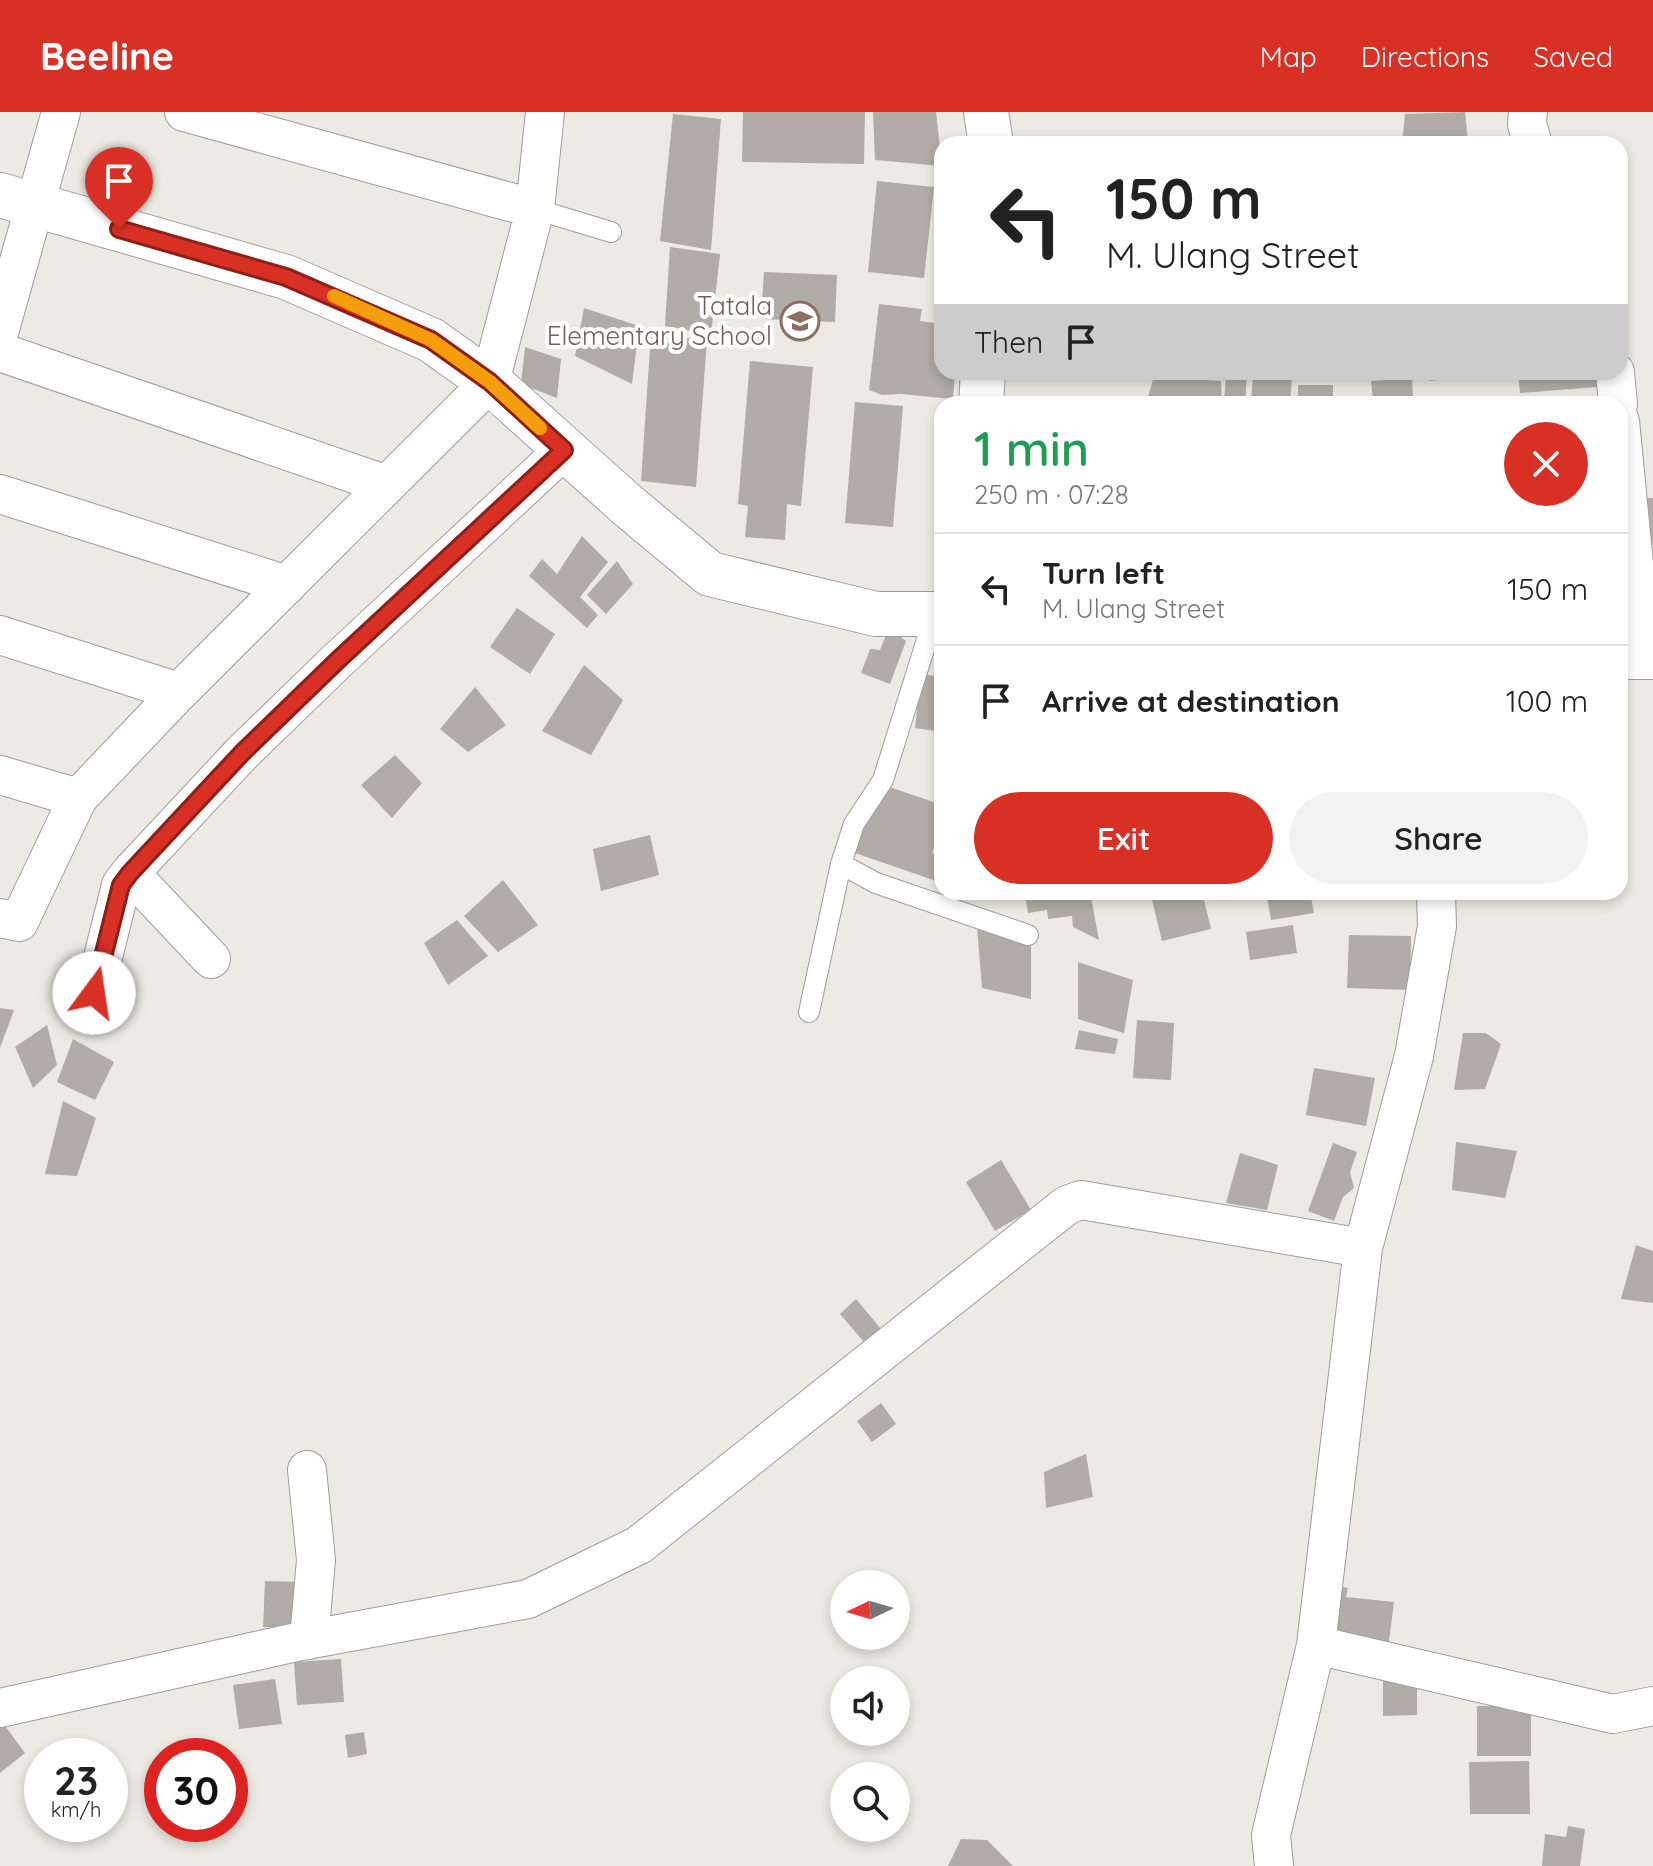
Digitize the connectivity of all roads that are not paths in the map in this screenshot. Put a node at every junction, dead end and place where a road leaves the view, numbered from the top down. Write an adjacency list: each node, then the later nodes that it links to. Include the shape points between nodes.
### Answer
1 (61, 112): 8 (street)
2 (184, 112): 9 (street)
3 (545, 112): 9 (street)
4 (986, 112): 6 (street)
5 (1528, 112): 7 (street)
6 (990, 136)
7 (1531, 136)
8 (18, 200): 11 (street); 13 (street, via 321,290 431,340)
9 (535, 209): 10 (lane); 13 (street)
10 (611, 232)
11 (0, 329)
12 (0, 352): 15 (street)
13 (490, 382): 14 (street); 15 (street)
14 (564, 450): 19 (street, via 710,574 876,614); 27 (street, via 242,753)
15 (387, 485): 18 (street)
16 (0, 494): 18 (street)
17 (1628, 520): 22 (street)
18 (287, 585): 23 (street)
19 (934, 608)
20 (934, 625): 26 (lane, via 883,780 854,824)
21 (0, 635): 23 (street)
22 (1639, 657)
23 (179, 692): 25 (street)
24 (0, 775): 25 (street)
25 (78, 798): 29 (street, via 19,922)
26 (841, 864): 30 (lane, via 876,883); 33 (lane)
27 (130, 873): 31 (street); 32 (street, via 121,885)
28 (1436, 900): 34 (street, via 1437,926 1414,1056)
29 (0, 918)
30 (1028, 935)
31 (211, 959)
32 (94, 993)
33 (809, 1012)
34 (1363, 1248): 36 (street, via 1094,1201 1067,1205 639,1545 528,1599); 37 (street)
35 (307, 1470): 36 (street, via 316,1560)
36 (309, 1640): 39 (street)
37 (1316, 1645): 38 (street, via 1613,1714); 40 (street, via 1271,1835)
38 (1653, 1706)
39 (0, 1708)
40 (1274, 1866)

